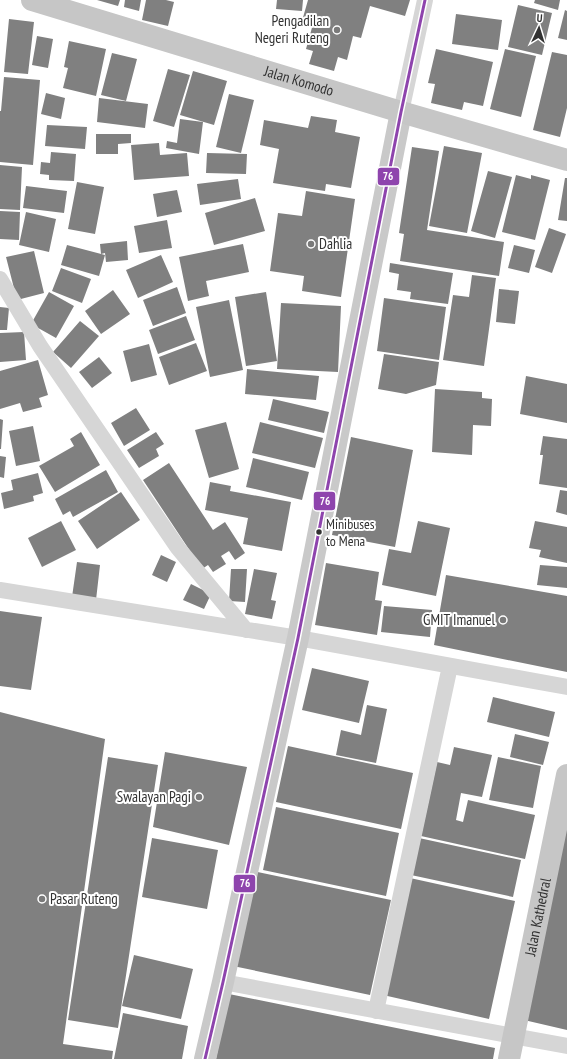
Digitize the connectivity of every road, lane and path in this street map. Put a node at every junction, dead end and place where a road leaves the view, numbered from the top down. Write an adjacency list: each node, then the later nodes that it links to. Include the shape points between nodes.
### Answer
1 (32, 0): 3 (highway, Jalan Komodo)
2 (425, 0): 3 (street)
3 (401, 112): 4 (highway, Jalan Komodo); 8 (main road)
4 (567, 160)
5 (0, 279): 7 (street, via 40,346 178,548)
6 (0, 590): 7 (street)
7 (246, 630): 8 (street)
8 (298, 638): 9 (street); 12 (main road)
9 (450, 666): 10 (street); 13 (street)
10 (567, 687)
11 (567, 775): 14 (highway, Jalan Kathedral)
12 (224, 982): 13 (street); 16 (main road)
13 (376, 1011): 14 (street)
14 (513, 1036): 15 (street); 17 (highway, Jalan Kathedral)
15 (567, 1046)
16 (205, 1059)
17 (508, 1059)

